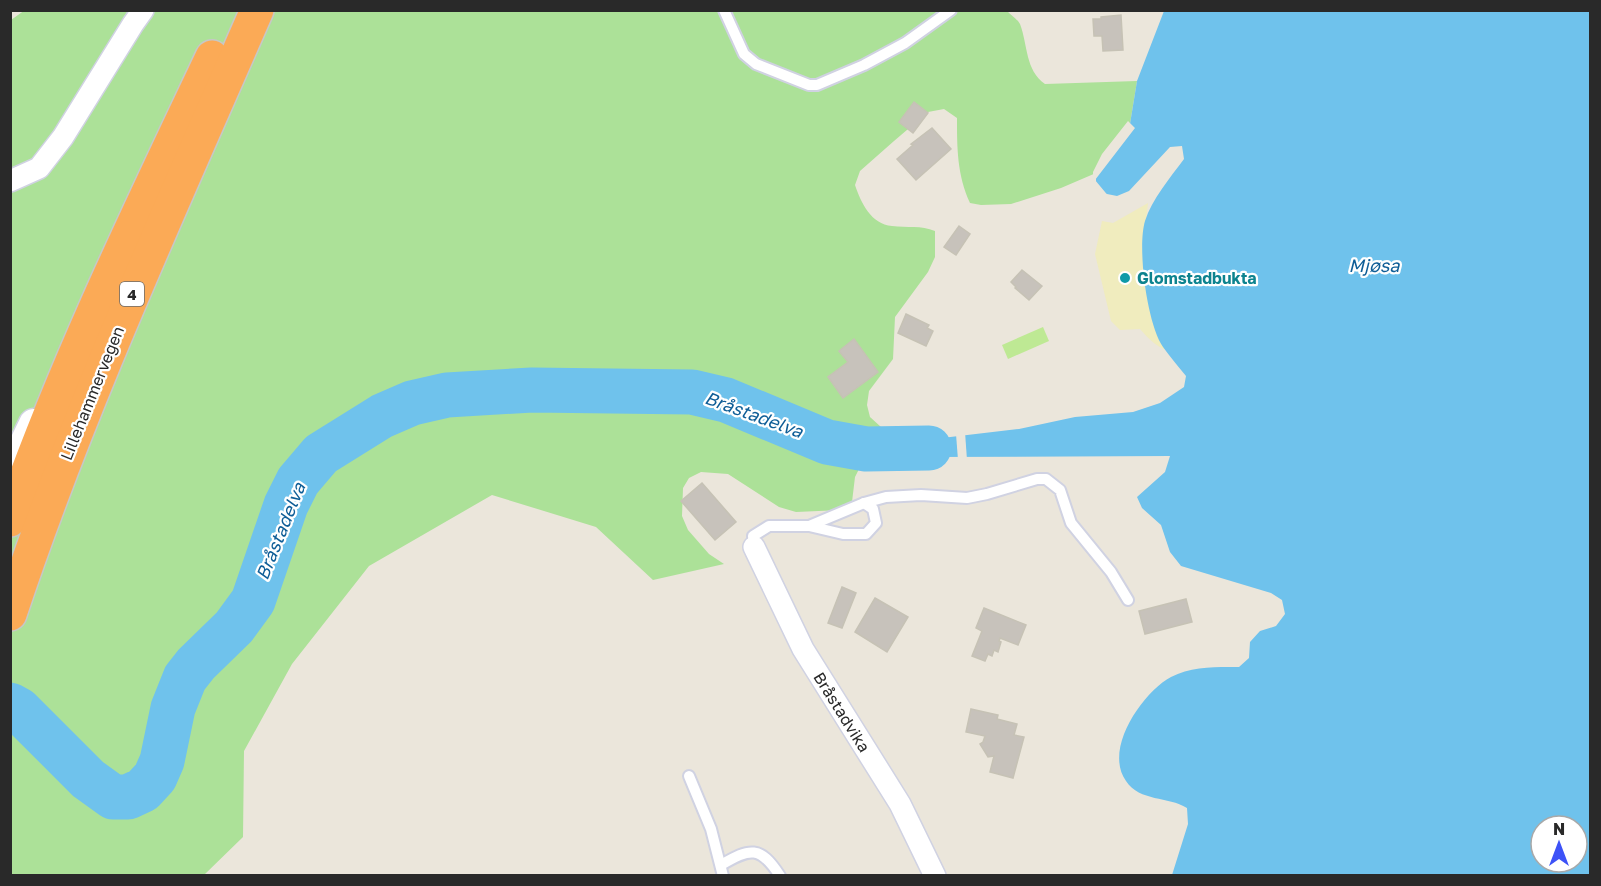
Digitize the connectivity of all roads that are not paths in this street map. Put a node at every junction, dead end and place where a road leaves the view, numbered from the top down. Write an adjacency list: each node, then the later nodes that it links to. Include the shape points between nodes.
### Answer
1 (143, 10): 6 (street, via 63,137 39,168)
2 (234, 10): 7 (highway, Lillehammervegen / 4)
3 (257, 10): 13 (highway, Lillehammervegen / 4, via 146,260)
4 (724, 10): 5 (lane, via 744,54 756,64 809,85 864,65 905,43)
5 (951, 10)
6 (10, 181)
7 (80, 344): 8 (main road, via 49,387 19,455); 10 (highway, Lillehammervegen / 4)
8 (10, 464)
9 (864, 503): 11 (lane); 11 (lane, via 873,509 876,523 866,534 843,534); 14 (lane, via 921,495 966,498 1046,479 1060,490 1071,524 1111,572)
10 (10, 520)
11 (808, 526): 12 (lane, via 769,526 753,536)
12 (754, 546): 19 (street, Bråstadvika, via 803,649 900,804)
13 (14, 581): 15 (highway, Lillehammervegen / 4)
14 (1128, 600)
15 (10, 614)
16 (689, 776): 17 (lane, via 711,829)
17 (722, 870): 18 (lane, via 742,853 753,852 770,861)
18 (780, 876)
19 (935, 876)

